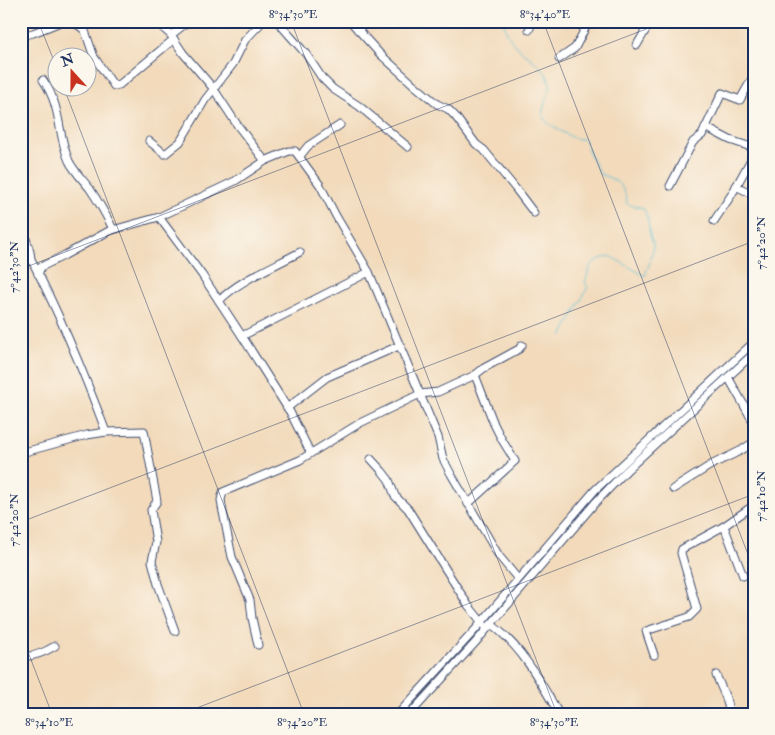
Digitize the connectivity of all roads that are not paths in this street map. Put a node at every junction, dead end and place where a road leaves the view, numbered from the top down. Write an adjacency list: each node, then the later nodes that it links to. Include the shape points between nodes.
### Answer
1 (63, 21): 16 (street)
2 (72, 21): 17 (street, via 85,32 94,57 114,86)
3 (155, 21): 17 (street)
4 (189, 21): 17 (street)
5 (263, 21): 22 (street, via 245,40 233,64)
6 (277, 21): 26 (street, via 333,90 359,106)
7 (350, 21): 14 (street)
8 (367, 21): 14 (street)
9 (534, 21): 15 (street)
10 (589, 21): 19 (street, via 577,46)
11 (651, 21): 18 (street)
12 (749, 21): 13 (street)
13 (754, 24)
14 (358, 30): 34 (street, via 380,54 455,116)
15 (528, 30)
16 (21, 36)
17 (173, 37): 22 (street)
18 (637, 45)
19 (559, 59)
20 (754, 76): 24 (street, via 740,100 722,93)
21 (43, 80): 38 (street, via 58,112 70,163 102,206)
22 (214, 88): 25 (street, via 180,142 169,151 165,154); 30 (street)
23 (340, 124): 29 (street, via 308,146)
24 (705, 127): 27 (street); 31 (street, via 702,135 692,142)
25 (149, 141)
26 (408, 147)
27 (754, 148)
28 (754, 154): 32 (street)
29 (300, 156): 30 (street, via 294,150); 42 (street)
30 (266, 161): 35 (street, via 235,180)
31 (670, 186)
32 (736, 186): 33 (street); 36 (street)
33 (754, 195)
34 (534, 213)
35 (158, 217): 38 (street); 43 (street)
36 (714, 221)
37 (21, 222): 41 (street)
38 (113, 229): 41 (street)
39 (300, 252): 43 (street, via 237,287)
40 (23, 256): 41 (street)
41 (36, 266): 54 (street)
42 (369, 272): 44 (street); 47 (street)
43 (219, 301): 44 (street)
44 (242, 336): 52 (street)
45 (754, 342): 48 (street)
46 (522, 345): 49 (street, via 519,350)
47 (401, 346): 51 (street); 52 (street, via 327,377)
48 (750, 353): 50 (street); 64 (street, via 595,490)
49 (475, 375): 51 (street, via 438,392); 60 (street, via 494,424 515,460)
50 (728, 377): 53 (street); 66 (street, via 595,503)
51 (420, 394): 56 (street); 60 (street, via 438,437 443,459)
52 (287, 408): 56 (street)
53 (754, 423)
54 (106, 432): 57 (street); 67 (street, via 144,431 158,501 151,510 156,542 152,561)
55 (754, 442): 59 (street, via 711,464)
56 (310, 452): 68 (street, via 295,462 226,490 222,496 232,557 250,600)
57 (21, 453)
58 (371, 459): 65 (street, via 386,476 395,496 408,509 468,606)
59 (673, 489)
60 (468, 504): 64 (street, via 504,564)
61 (754, 505): 62 (street)
62 (724, 526): 63 (street); 71 (street, via 682,549 696,609 689,617 646,631)
63 (743, 576)
64 (518, 579): 65 (street)
65 (482, 622): 66 (street); 74 (street)
66 (489, 626): 73 (street); 77 (street, via 504,634 524,658)
67 (175, 631)
68 (258, 645)
69 (55, 646): 70 (street, via 39,654)
70 (21, 656)
71 (654, 656)
72 (716, 675): 78 (street)
73 (416, 707): 75 (street); 76 (street)
74 (398, 714)
75 (410, 714)
76 (422, 714)
77 (559, 714)
78 (730, 714)

